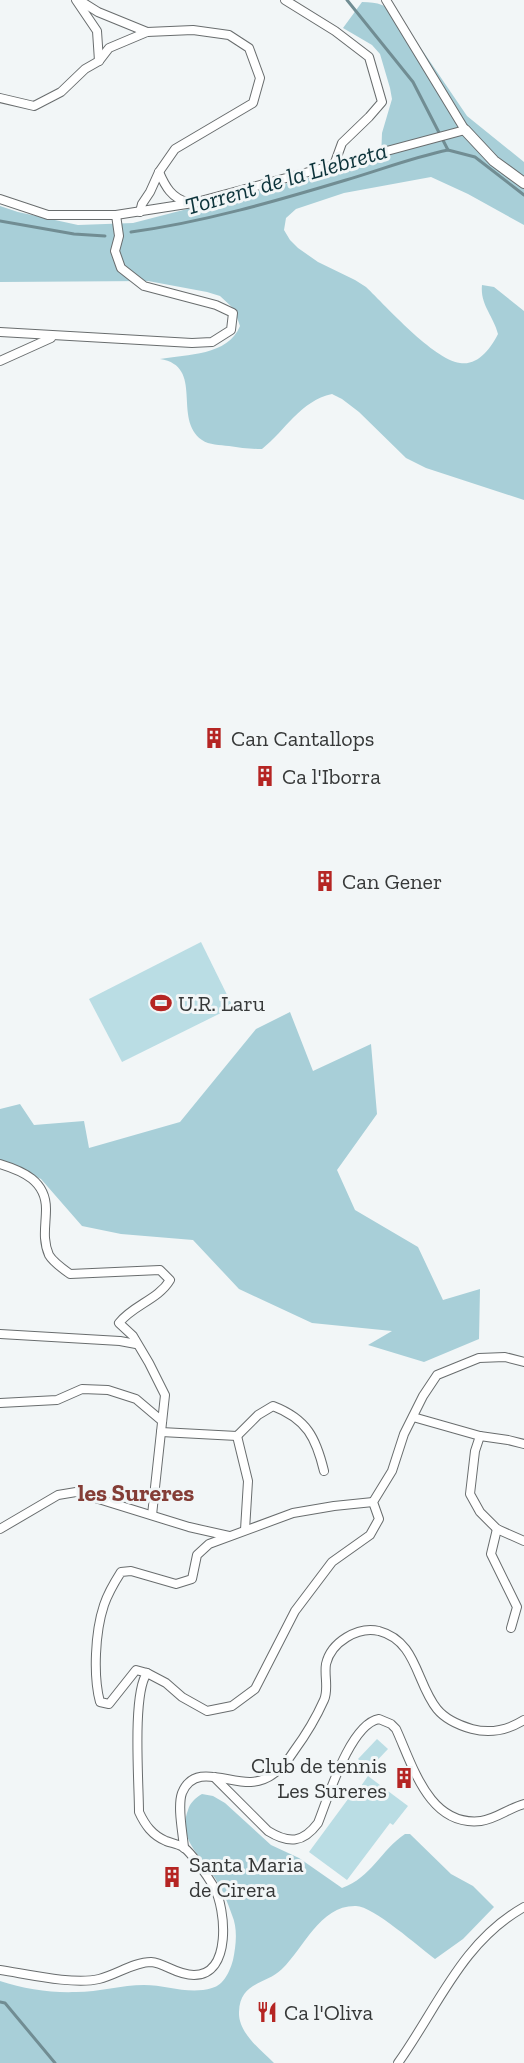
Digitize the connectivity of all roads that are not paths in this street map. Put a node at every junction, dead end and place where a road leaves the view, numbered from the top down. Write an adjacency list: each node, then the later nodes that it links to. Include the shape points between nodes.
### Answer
1 (77, 0): 4 (street); 5 (street, via 97,31)
2 (285, 0): 8 (street, via 369,57 382,102 342,143)
3 (386, 0): 7 (street)
4 (147, 32): 5 (street, via 109,48); 9 (street, via 193,30 230,35 249,48 260,78 253,103 175,149)
5 (99, 61): 6 (street, via 61,92 34,106)
6 (0, 98)
7 (465, 130): 8 (street); 10 (street, via 494,161)
8 (334, 165): 12 (street)
9 (159, 172): 12 (street, via 165,187 181,201); 13 (street)
10 (524, 183)
11 (0, 199): 14 (street, via 48,215)
12 (193, 203): 13 (street)
13 (140, 212): 14 (street)
14 (116, 215): 16 (street, via 119,236 115,251 121,268 144,285 233,313 231,330 212,342 192,343)
15 (0, 332): 16 (street)
16 (54, 337): 17 (street)
17 (0, 361)
18 (0, 1164): 20 (street, via 33,1178 43,1193 45,1241 50,1258 70,1274 160,1270 170,1280 165,1289 126,1314 119,1323)
19 (0, 1334): 20 (street)
20 (136, 1344): 24 (street, via 165,1395)
21 (524, 1362): 23 (street, via 506,1357 479,1358 446,1370 437,1375)
22 (0, 1403): 24 (street, via 57,1400 82,1389 108,1390 136,1399)
23 (413, 1417): 27 (street); 30 (street, via 392,1471)
24 (162, 1421): 25 (street)
25 (161, 1432): 26 (street); 31 (street)
26 (237, 1436): 29 (street, via 273,1406 289,1412 310,1431); 34 (street, via 248,1481)
27 (480, 1436): 28 (street); 33 (street, via 470,1494 480,1512)
28 (524, 1444)
29 (324, 1472)
30 (373, 1502): 34 (street, via 293,1513); 38 (street, via 379,1519 370,1536 332,1562 295,1611 255,1689 232,1706 207,1711)
31 (152, 1515): 32 (street, via 76,1492 58,1495); 35 (street)
32 (0, 1529)
33 (497, 1529): 36 (street); 37 (street, via 492,1554 517,1607)
34 (245, 1530): 35 (street)
35 (230, 1536): 38 (street, via 209,1544 197,1555 192,1579 176,1584 130,1571 121,1572 112,1586 103,1606 98,1637 100,1702 108,1704 136,1670)
36 (524, 1541)
37 (511, 1628)
38 (147, 1673): 42 (street, via 138,1708 140,1812 146,1827)
39 (524, 1720): 40 (street, via 496,1731 476,1730 451,1721 432,1703 410,1654 395,1638 360,1630 341,1642 327,1661 325,1698 285,1764 269,1777 252,1782)
40 (214, 1777): 41 (street, via 268,1831 286,1839 304,1838 318,1823 354,1739 368,1723 379,1719 396,1729 427,1794 450,1815 484,1821); 42 (street, via 191,1780 182,1794)
41 (524, 1804)
42 (184, 1848): 44 (street, via 214,1888 223,1916 221,1953 214,1967 197,1976 178,1974 152,1962 99,1979 82,1980)
43 (524, 1907): 45 (street, via 495,1927 463,1960)
44 (0, 1970)
45 (398, 2063)

